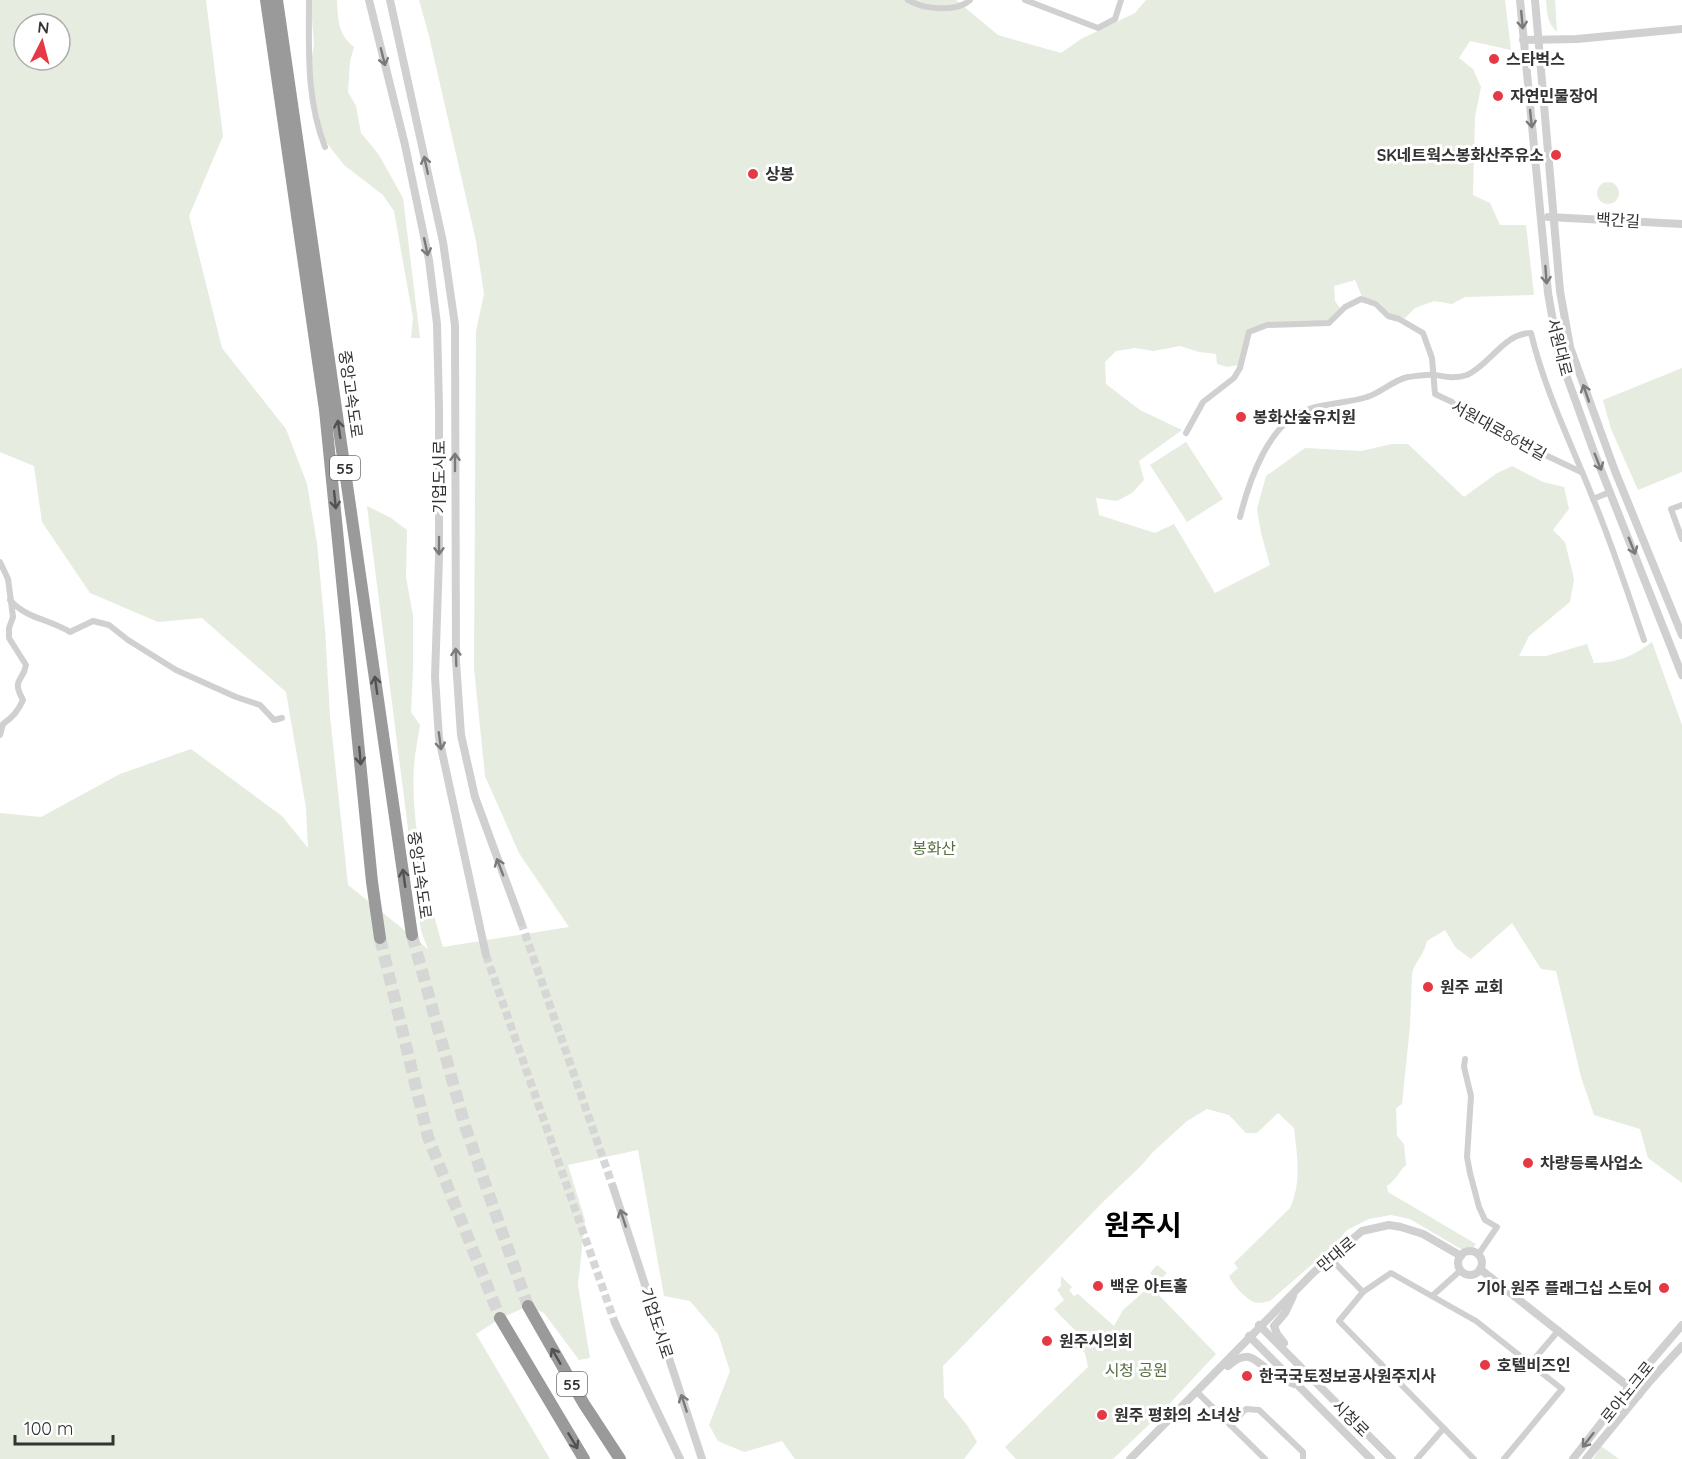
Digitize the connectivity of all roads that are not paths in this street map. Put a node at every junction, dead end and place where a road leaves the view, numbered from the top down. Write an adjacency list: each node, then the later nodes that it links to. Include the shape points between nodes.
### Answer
1 (309, 0): 14 (street, via 309,81 314,116)
2 (369, 0): 37 (street, 기업도시로, one-way to 37, via 429,260 437,324 439,546 435,677 439,738)
3 (390, 0): 34 (street, 기업도시로, one-way to 3, via 475,797 462,735 456,661 455,325 442,242)
4 (908, 0): 5 (street, via 916,5 952,7)
5 (970, 0)
6 (1025, 0): 7 (street, via 1098,28 1114,19)
7 (1121, 0)
8 (1520, 0): 12 (street, 서원대로, one-way to 12)
9 (1535, 0): 13 (street, 서원대로)
10 (272, 2): 35 (highway, 중앙고속도로 / 55, one-way to 10); 36 (highway, 중앙고속도로 / 55, one-way to 36, via 325,410)
11 (1682, 29): 13 (street)
12 (1523, 40): 13 (street); 16 (street, 서원대로, one-way to 16)
13 (1539, 40): 15 (street, 서원대로)
14 (325, 147)
15 (1553, 216): 16 (street, 백간길); 17 (street, 백간길); 21 (street, 서원대로, one-way to 15, via 1570,347)
16 (1542, 217): 22 (street, 서원대로, one-way to 22, via 1558,355)
17 (1682, 224)
18 (1433, 375): 19 (street, 서원대로86번길, via 1423,333 1388,316 1376,304 1360,299 1329,323 1267,325 1250,332 1234,378 1203,402); 20 (street, 서원대로86번길, via 1435,394 1441,398 1496,431); 20 (street, 서원대로86번길, via 1466,375 1510,340 1530,333 1556,414); 25 (street, 서원대로86번길, via 1405,378 1366,398 1308,409 1284,423 1258,460)
19 (1186, 433)
20 (1581, 472): 23 (street, 서원대로86번길)
21 (1621, 487): 22 (street); 29 (street, 서원대로)
22 (1610, 492): 23 (street); 31 (street, 서원대로, one-way to 31)
23 (1593, 499): 30 (street, 서원대로86번길)
24 (1682, 505): 26 (street, via 1671,509)
25 (1240, 517)
26 (1682, 539)
27 (0, 562): 28 (street, via 8,579)
28 (10, 600): 32 (street, via 25,613 70,632 93,621 109,625 176,670 260,705 274,720); 33 (street, via 13,617 9,638 26,665 17,690 23,700 13,718 3,724)
29 (1682, 635)
30 (1644, 640)
31 (1682, 675)
32 (282, 718)
33 (0, 735)
34 (521, 922)
35 (412, 935)
36 (380, 938)
37 (486, 956)
38 (1465, 1059): 40 (street, via 1471,1096 1467,1157 1470,1173 1485,1220 1497,1227)
39 (613, 1187): 68 (street, 기업도시로, one-way to 39)
40 (1478, 1255): 41 (street, via 1469,1251); 43 (street)
41 (1461, 1256): 42 (street, 만대로, via 1423,1234 1389,1225 1362,1232); 44 (street)
42 (1330, 1258): 45 (street, 만대로); 46 (street)
43 (1480, 1269): 44 (street, via 1473,1274); 53 (street)
44 (1461, 1270): 47 (street)
45 (1295, 1290): 51 (street, 만대로); 57 (street, via 1275,1330)
46 (1363, 1292): 47 (street, via 1391,1273); 64 (street, via 1339,1321)
47 (1432, 1296): 56 (street, via 1476,1321)
48 (528, 1306): 66 (highway, 55, one-way to 48)
49 (501, 1318): 65 (highway, 55, one-way to 65)
50 (615, 1323): 67 (street, 기업도시로)
51 (1259, 1325): 54 (street, 만대로); 57 (street, 시청로)
52 (1682, 1325): 60 (street, 로아노크로)
53 (1559, 1330): 56 (street); 60 (street)
54 (1249, 1336): 58 (street); 59 (street, 시청로)
55 (1682, 1346): 62 (street, 로아노크로)
56 (1530, 1364): 76 (street, via 1562,1389)
57 (1305, 1372): 73 (street, 시청로)
58 (1215, 1373): 59 (street, via 1236,1359 1249,1357); 61 (street)
59 (1297, 1385): 72 (street, 시청로)
60 (1629, 1387): 62 (street); 77 (street, 로아노크로, one-way to 77)
61 (1197, 1392): 63 (street); 69 (street)
62 (1639, 1395): 78 (street, 로아노크로)
63 (1230, 1425): 70 (street); 71 (street, via 1246,1409 1259,1410 1303,1452)
64 (1444, 1428): 74 (street); 75 (street)
65 (584, 1459)
66 (620, 1459)
67 (680, 1459)
68 (702, 1459)
69 (1130, 1459)
70 (1265, 1459)
71 (1304, 1459)
72 (1371, 1459)
73 (1392, 1459)
74 (1417, 1459)
75 (1474, 1459)
76 (1504, 1459)
77 (1573, 1459)
78 (1586, 1459)

